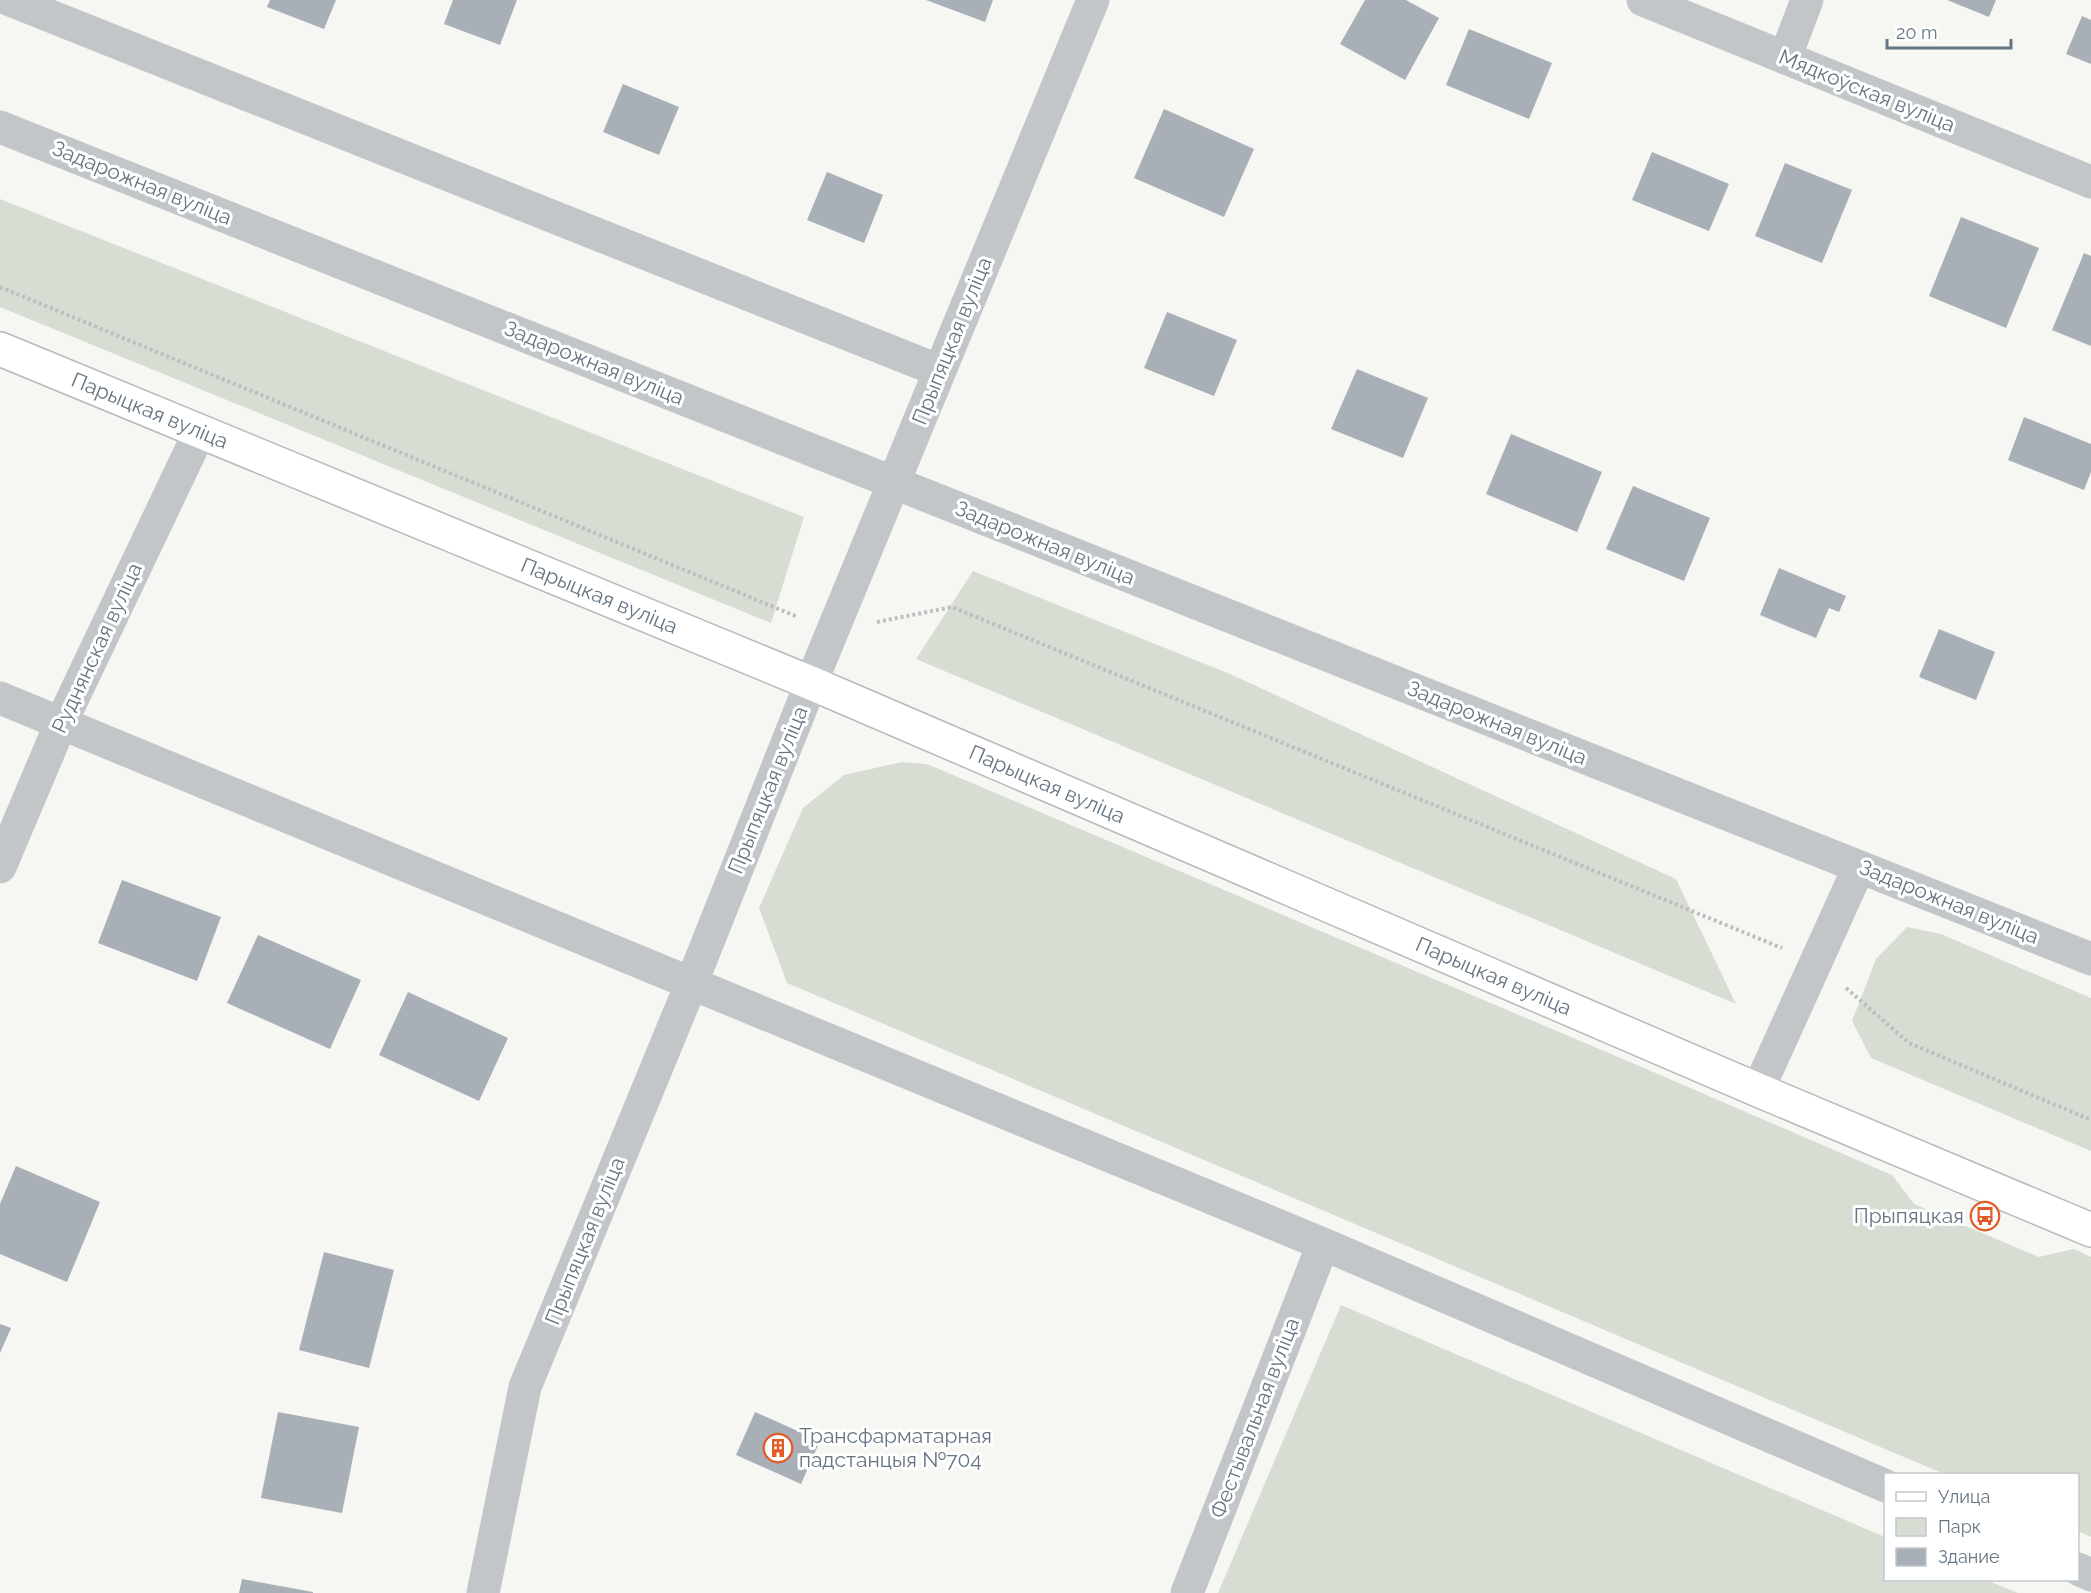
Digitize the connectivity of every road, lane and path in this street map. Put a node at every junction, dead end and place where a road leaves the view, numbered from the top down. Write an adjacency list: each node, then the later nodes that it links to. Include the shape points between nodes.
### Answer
1 (10, 0): 10 (street)
2 (1093, 0): 10 (street, Прыпяцкая вуліца)
3 (1643, 0): 5 (street, Мядкоўская вуліца)
4 (1807, 0): 5 (street)
5 (1785, 58): 7 (street, Мядкоўская вуліца)
6 (0, 127): 12 (street, Задарожная вуліца)
7 (2091, 182)
8 (0, 287): 13 (path)
9 (0, 349): 11 (main road, Парыцкая вуліца)
10 (940, 371): 12 (street, Прыпяцкая вуліца)
11 (200, 431): 14 (main road, Парыцкая вуліца); 16 (street, Руднянская вуліца)
12 (894, 483): 13 (street, Прыпяцкая вуліца); 18 (street, Задарожная вуліца)
13 (832, 631): 14 (street, Прыпяцкая вуліца); 20 (path, via 952,607)
14 (811, 683): 21 (street, Прыпяцкая вуліца); 22 (main road, Парыцкая вуліца)
15 (0, 698): 16 (street)
16 (61, 723): 17 (street, Руднянская вуліца); 21 (street)
17 (0, 867)
18 (1859, 867): 19 (street, Задарожная вуліца); 20 (street)
19 (2091, 959)
20 (1816, 962): 22 (street); 23 (path, via 1909,1043)
21 (692, 982): 25 (street); 27 (street, Прыпяцкая вуліца, via 525,1387)
22 (1758, 1090): 24 (main road, Парыцкая вуліца)
23 (2091, 1120)
24 (2091, 1230)
25 (1323, 1244): 26 (street); 28 (street, Фестывальная вуліца)
26 (1884, 1485)
27 (483, 1593)
28 (1187, 1593)

